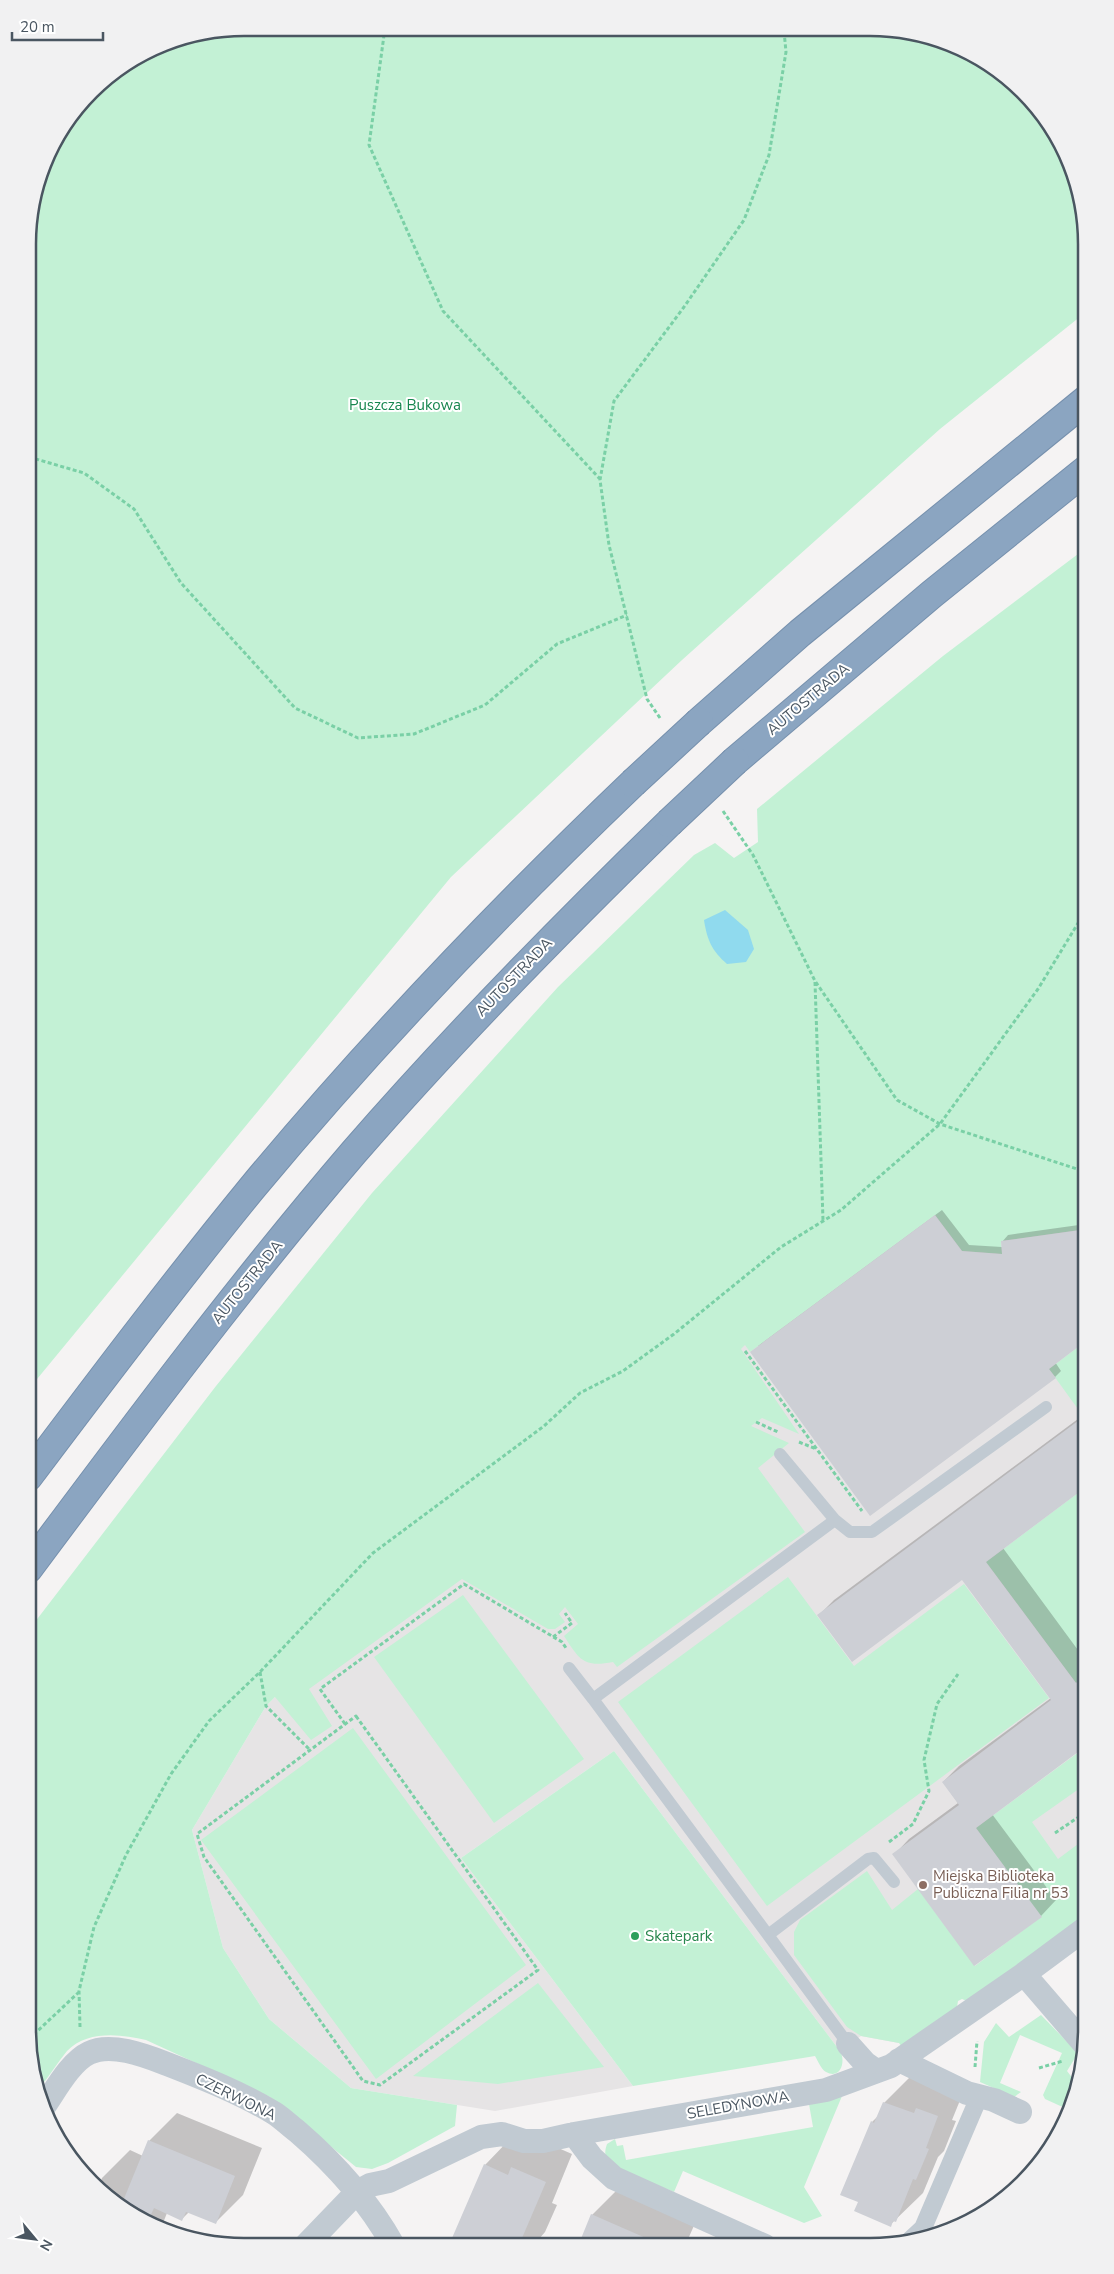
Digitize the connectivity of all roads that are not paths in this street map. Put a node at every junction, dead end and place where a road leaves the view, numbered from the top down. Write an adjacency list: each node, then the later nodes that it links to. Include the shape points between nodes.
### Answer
1 (1078, 407): 5 (highway, bridge, via 820,617 700,722 480,933 322,1106 185,1272)
2 (1078, 476): 7 (highway, AUTOSTRADA, bridge, via 932,594 735,761 499,992 354,1152 218,1317)
3 (1046, 1408): 6 (lane, via 872,1532 850,1532)
4 (780, 1454): 6 (lane)
5 (36, 1467)
6 (835, 1520): 9 (lane)
7 (36, 1557)
8 (569, 1668): 9 (lane)
9 (593, 1699): 12 (lane)
10 (894, 1882): 12 (lane, via 874,1858 868,1859)
11 (1078, 1934): 13 (street, SELEDYNOWA)
12 (768, 1935): 15 (lane)
13 (1024, 1974): 14 (street); 16 (street, SELEDYNOWA)
14 (1077, 2036)
15 (848, 2044): 17 (street, via 864,2063)
16 (899, 2060): 17 (street, SELEDYNOWA); 18 (street)
17 (875, 2070): 21 (street, SELEDYNOWA, via 826,2090)
18 (976, 2097): 20 (street, via 994,2100); 23 (street)
19 (48, 2100): 22 (street, CZERWONA, via 67,2072 89,2052 137,2053 224,2088 275,2114 326,2157)
20 (1020, 2112)
21 (574, 2134): 22 (street, SELEDYNOWA, via 543,2141 524,2141 502,2134 481,2137 389,2181); 26 (street, via 592,2158 614,2178)
22 (357, 2192): 24 (street); 25 (street, CZERWONA)
23 (919, 2232)
24 (313, 2238)
25 (388, 2238)
26 (747, 2238)

